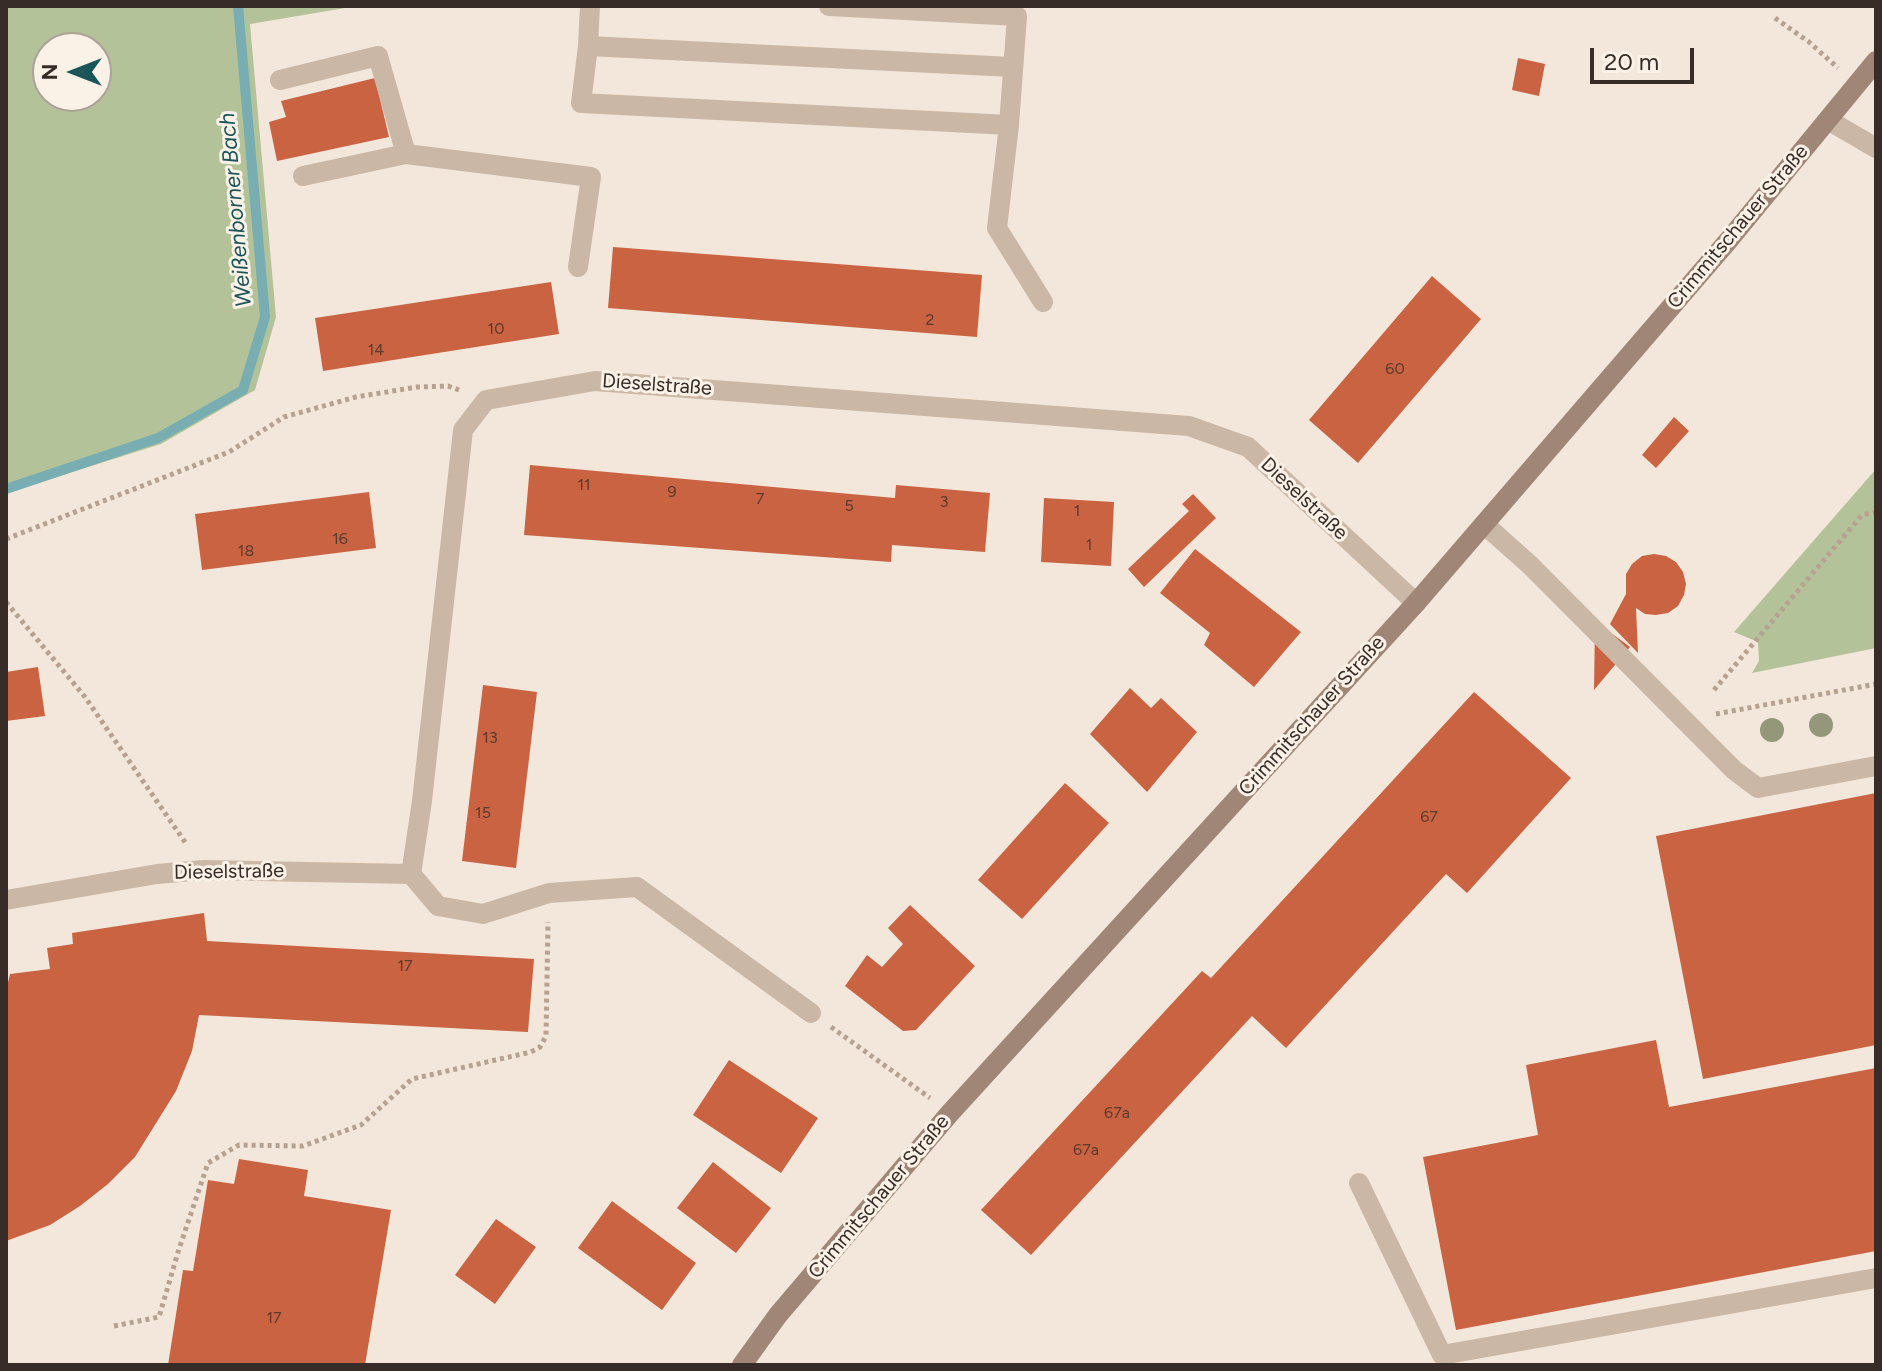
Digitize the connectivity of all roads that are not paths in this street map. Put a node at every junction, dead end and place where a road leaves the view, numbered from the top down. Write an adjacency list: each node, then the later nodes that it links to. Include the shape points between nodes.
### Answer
1 (590, 6): 3 (street)
2 (829, 6): 5 (street, via 1017,16)
3 (588, 46): 5 (street); 8 (street, via 581,103)
4 (1876, 61): 7 (main road, Crimmitschauer Straße)
5 (1012, 67): 8 (street)
6 (280, 80): 10 (street, via 378,56)
7 (1828, 120): 9 (street); 14 (main road, Crimmitschauer Straße)
8 (1009, 125): 13 (street, via 997,228)
9 (1876, 148)
10 (406, 154): 11 (street); 12 (street, via 591,177)
11 (303, 176)
12 (578, 267)
13 (1043, 302)
14 (1484, 524): 15 (main road, Crimmitschauer Straße); 16 (street, via 1758,788)
15 (1416, 603): 17 (street, Dieselstraße, via 1248,447 1189,426 595,381 486,400 463,430); 22 (main road, Crimmitschauer Straße, via 950,1113 778,1315)
16 (1876, 766)
17 (411, 874): 18 (street, Dieselstraße, via 204,870); 19 (street, via 438,906 483,914 549,893 637,887)
18 (6, 900)
19 (811, 1013)
20 (1359, 1183): 21 (street, via 1442,1355)
21 (1876, 1278)
22 (742, 1365)

